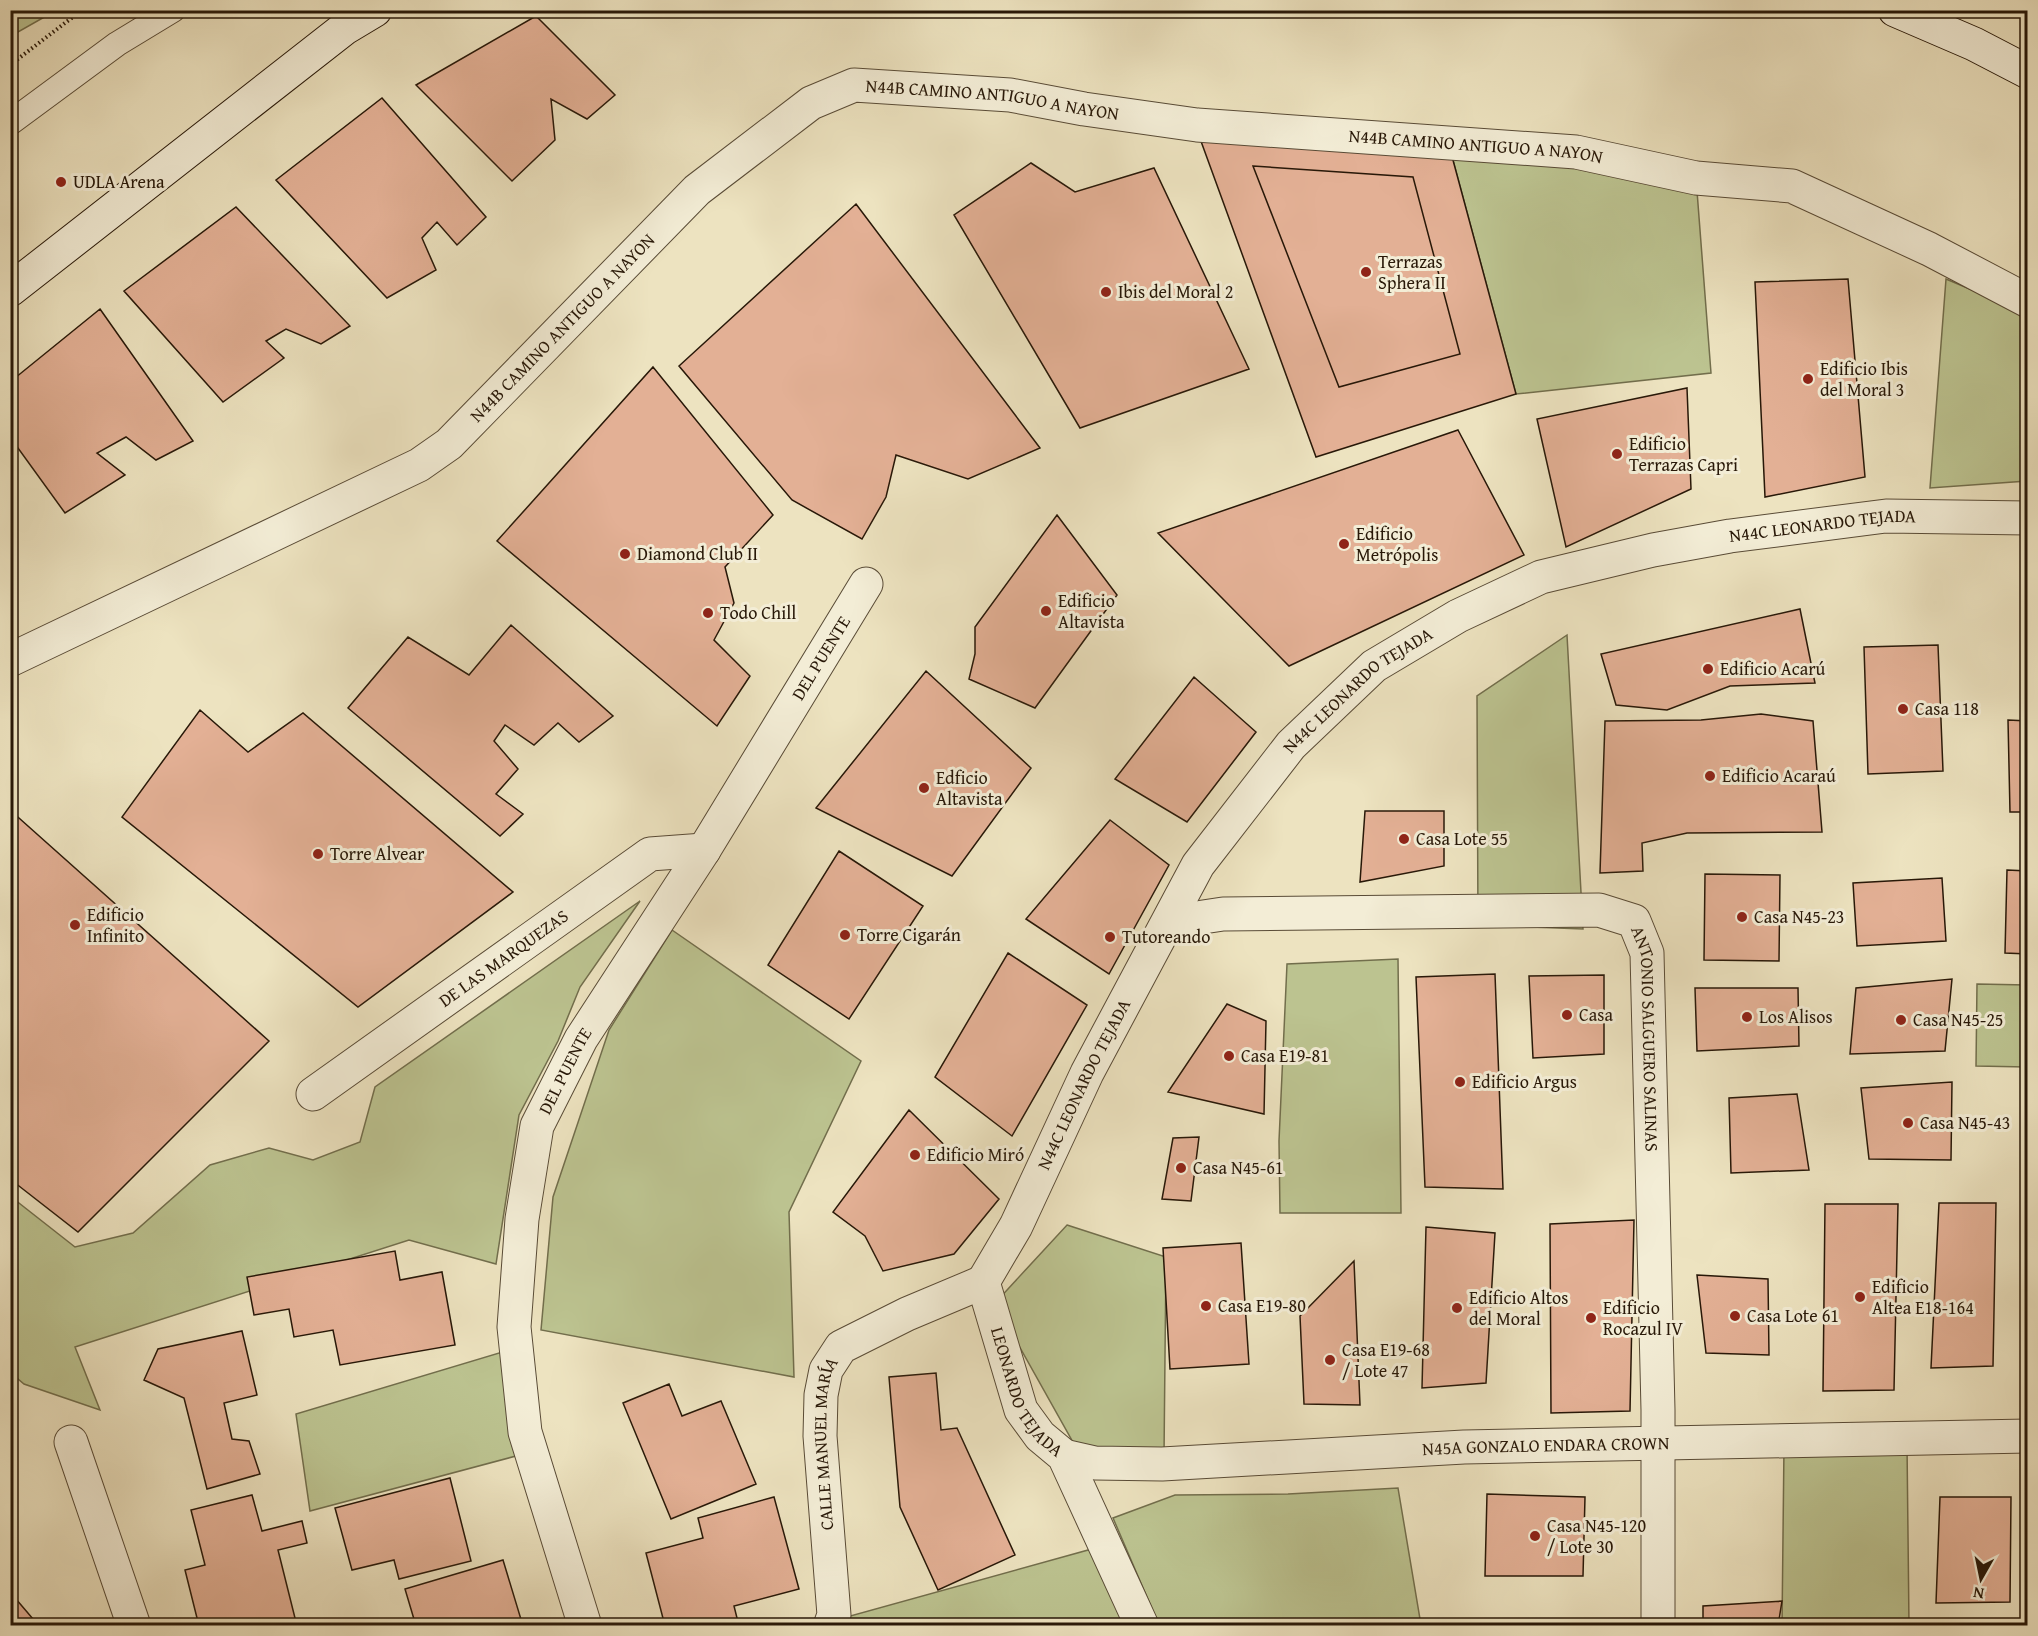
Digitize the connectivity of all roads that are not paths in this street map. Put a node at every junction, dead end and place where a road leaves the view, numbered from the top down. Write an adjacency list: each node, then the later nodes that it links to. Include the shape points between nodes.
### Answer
1 (173, 10): 5 (lane, via 117,44)
2 (375, 10): 6 (street, via 345,28)
3 (1895, 10): 4 (street)
4 (2028, 72)
5 (10, 123)
6 (10, 290)
7 (2028, 301): 10 (street, N44B CAMINO ANTIGUO A NAYON, via 1929,249 1792,186 1696,178 1576,152 1197,125 1010,94 854,86 811,103 697,190 449,444 419,465)
8 (2028, 519): 12 (street, N44C LEONARDO TEJADA, via 1886,516 1730,536 1541,577 1458,616 1374,666 1292,745 1198,865)
9 (866, 584): 11 (street, DEL PUENTE)
10 (10, 660)
11 (704, 850): 13 (street, DE LAS MARQUEZAS, via 650,854); 20 (street, DEL PUENTE, via 580,1039 537,1126 522,1219 514,1328 525,1432)
12 (1170, 922): 14 (street, N44C LEONARDO TEJADA, via 1087,1073 1016,1226); 17 (street, ANTONIO SALGUERO SALINAS, via 1223,914 1599,910 1634,921 1647,952)
13 (313, 1094)
14 (983, 1282): 18 (street, LEONARDO TEJADA, via 1021,1410 1040,1436); 21 (street, CALLE MANUEL MARÍA, via 841,1347 826,1370 820,1436 834,1615)
15 (2028, 1436): 17 (street, N45A GONZALO ENDARA CROWN)
16 (72, 1442): 19 (street)
17 (1657, 1444): 18 (street, N45A GONZALO ENDARA CROWN, via 1464,1447 1162,1464 1095,1462); 23 (street, ANTONIO SALGUERO SALINAS)
18 (1064, 1456): 22 (street, LEONARDO TEJADA)
19 (134, 1626)
20 (585, 1626)
21 (830, 1626)
22 (1142, 1626)
23 (1658, 1626)

